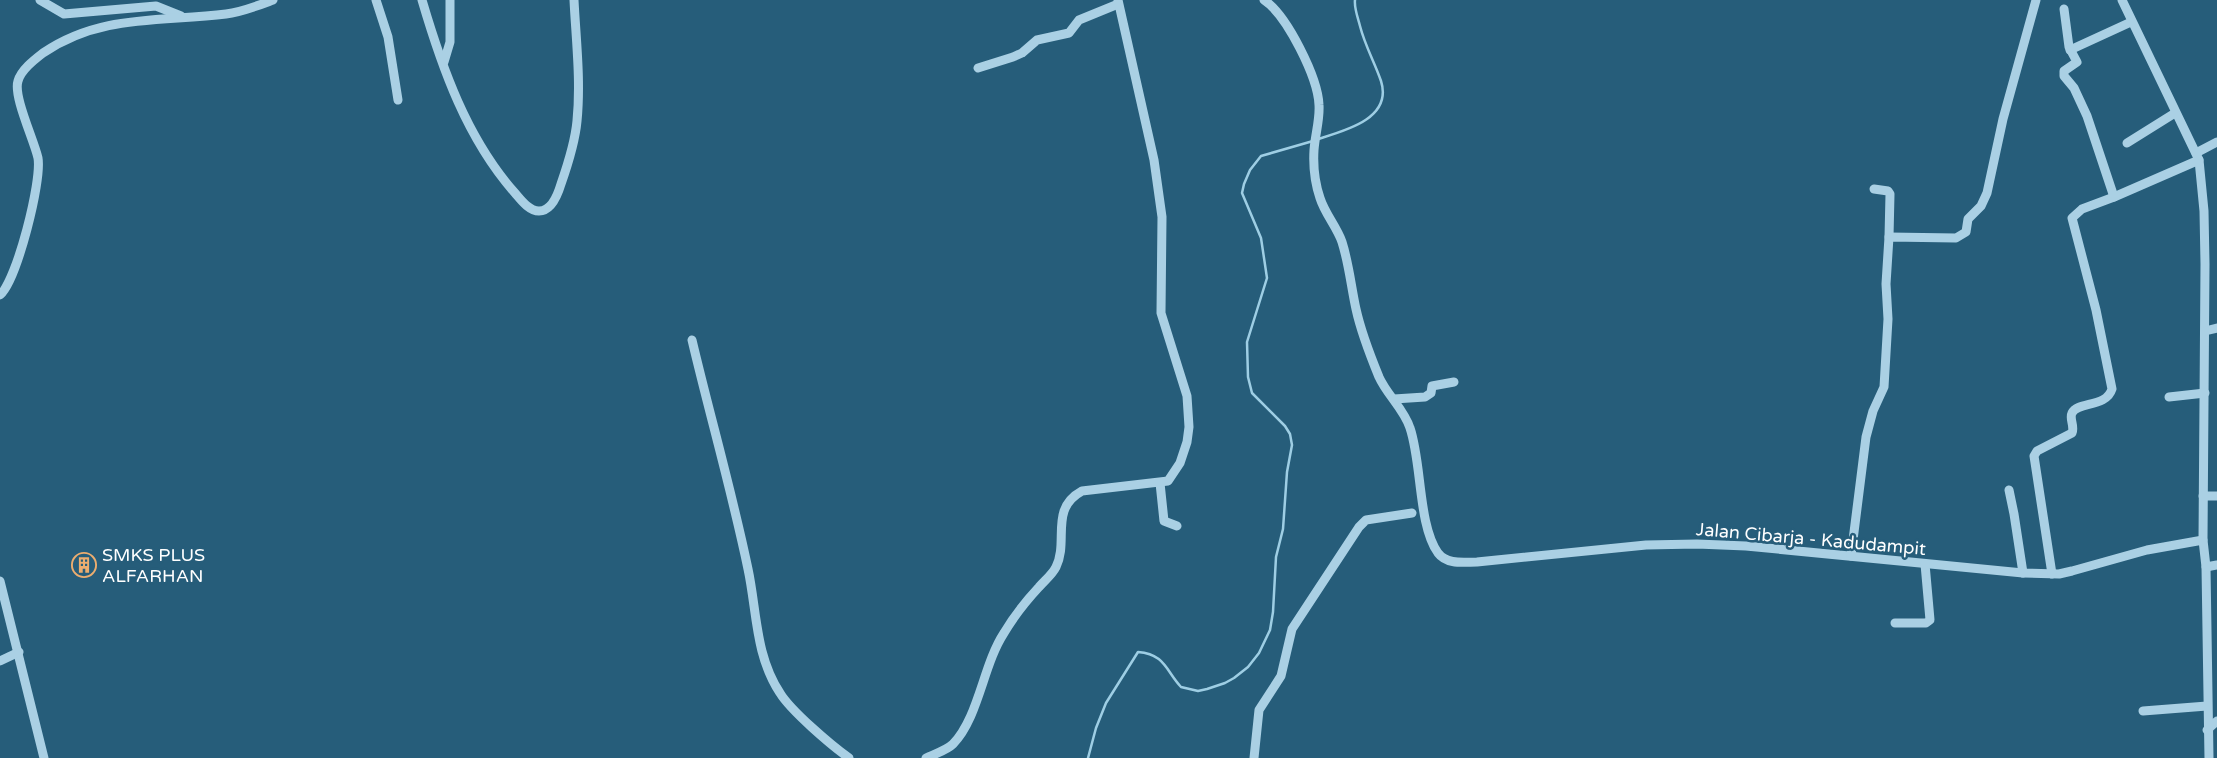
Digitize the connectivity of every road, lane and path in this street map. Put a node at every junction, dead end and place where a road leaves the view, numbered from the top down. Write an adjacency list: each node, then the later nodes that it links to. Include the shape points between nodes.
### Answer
1 (40, 0): 12 (street, via 64,14 156,6)
2 (273, 0): 12 (street, via 248,10 225,14)
3 (376, 0): 17 (street, via 388,37)
4 (422, 0): 15 (street)
5 (450, 0): 15 (street, via 450,42)
6 (574, 0): 15 (street, via 577,122 557,197 550,207 540,212 523,203 486,156 454,92)
7 (1264, 0): 32 (street, Jalan Cibarja - Kadudampit, via 1277,11 1294,37 1318,93 1314,168 1320,199 1341,241 1364,338 1380,379)
8 (2036, 0): 24 (street, via 2002,119 1987,192 1981,206 1968,219 1966,232 1956,238)
9 (2122, 0): 13 (street)
10 (1118, 2): 16 (street, via 1078,20 1069,33 1037,40 1018,55); 33 (street, via 1154,160 1162,217 1161,313 1187,396 1189,427 1180,463 1172,478)
11 (2064, 9): 14 (street)
12 (181, 16): 25 (street, via 123,23 71,36 35,59 18,81 17,90 34,144 38,174 15,269)
13 (2132, 22): 14 (street); 18 (street)
14 (2070, 50): 23 (street, via 2077,62 2064,71 2064,76 2074,88 2087,116)
15 (444, 62)
16 (978, 68)
17 (398, 100)
18 (2175, 113): 20 (street); 21 (street)
19 (2217, 142): 21 (street)
20 (2127, 143)
21 (2198, 157): 23 (street); 27 (street, via 2204,211)
22 (1874, 189): 24 (street, via 1890,194)
23 (2114, 197): 45 (street, via 2082,209 2072,218 2112,389 2107,398 2075,410 2071,416 2072,433 2036,451 2034,456)
24 (1889, 237): 40 (street, via 1884,387 1869,421)
25 (0, 295)
26 (2217, 328): 27 (street)
27 (2206, 331): 30 (street)
28 (692, 340): 55 (street, via 749,570 758,639 770,674 780,694)
29 (1454, 382): 32 (street, via 1432,386 1426,397)
30 (2205, 393): 31 (street); 35 (street)
31 (2169, 397)
32 (1394, 399): 40 (street, Jalan Cibarja - Kadudampit, via 1410,425 1426,524 1431,540 1444,559 1477,562 1646,545 1697,544)
33 (1160, 483): 38 (street, via 1164,521); 56 (street, via 1082,491 1072,496 1063,515 1057,566 1003,633 969,720 958,737 952,745)
34 (2009, 490): 44 (street)
35 (2203, 496): 36 (street); 39 (street)
36 (2217, 496)
37 (1412, 513): 57 (street, via 1366,520 1298,618 1288,640 1281,676 1258,710)
38 (1177, 526)
39 (2203, 540): 43 (street); 45 (street, Jalan Cibarja - Kadudampit, via 2146,550)
40 (1851, 556): 41 (street, Jalan Cibarja - Kadudampit)
41 (1926, 564): 44 (street, Jalan Cibarja - Kadudampit); 47 (street, via 1930,620 1926,623)
42 (2217, 565): 43 (street)
43 (2206, 567): 50 (street)
44 (2023, 573): 45 (street, Jalan Cibarja - Kadudampit)
45 (2052, 574)
46 (0, 581): 48 (street)
47 (1895, 623)
48 (19, 652): 49 (street); 54 (street)
49 (0, 661)
50 (2207, 706): 51 (street); 53 (street)
51 (2143, 711)
52 (2217, 721): 53 (street)
53 (2207, 730): 58 (street)
54 (44, 758)
55 (849, 758)
56 (926, 758)
57 (1254, 758)
58 (2209, 758)

